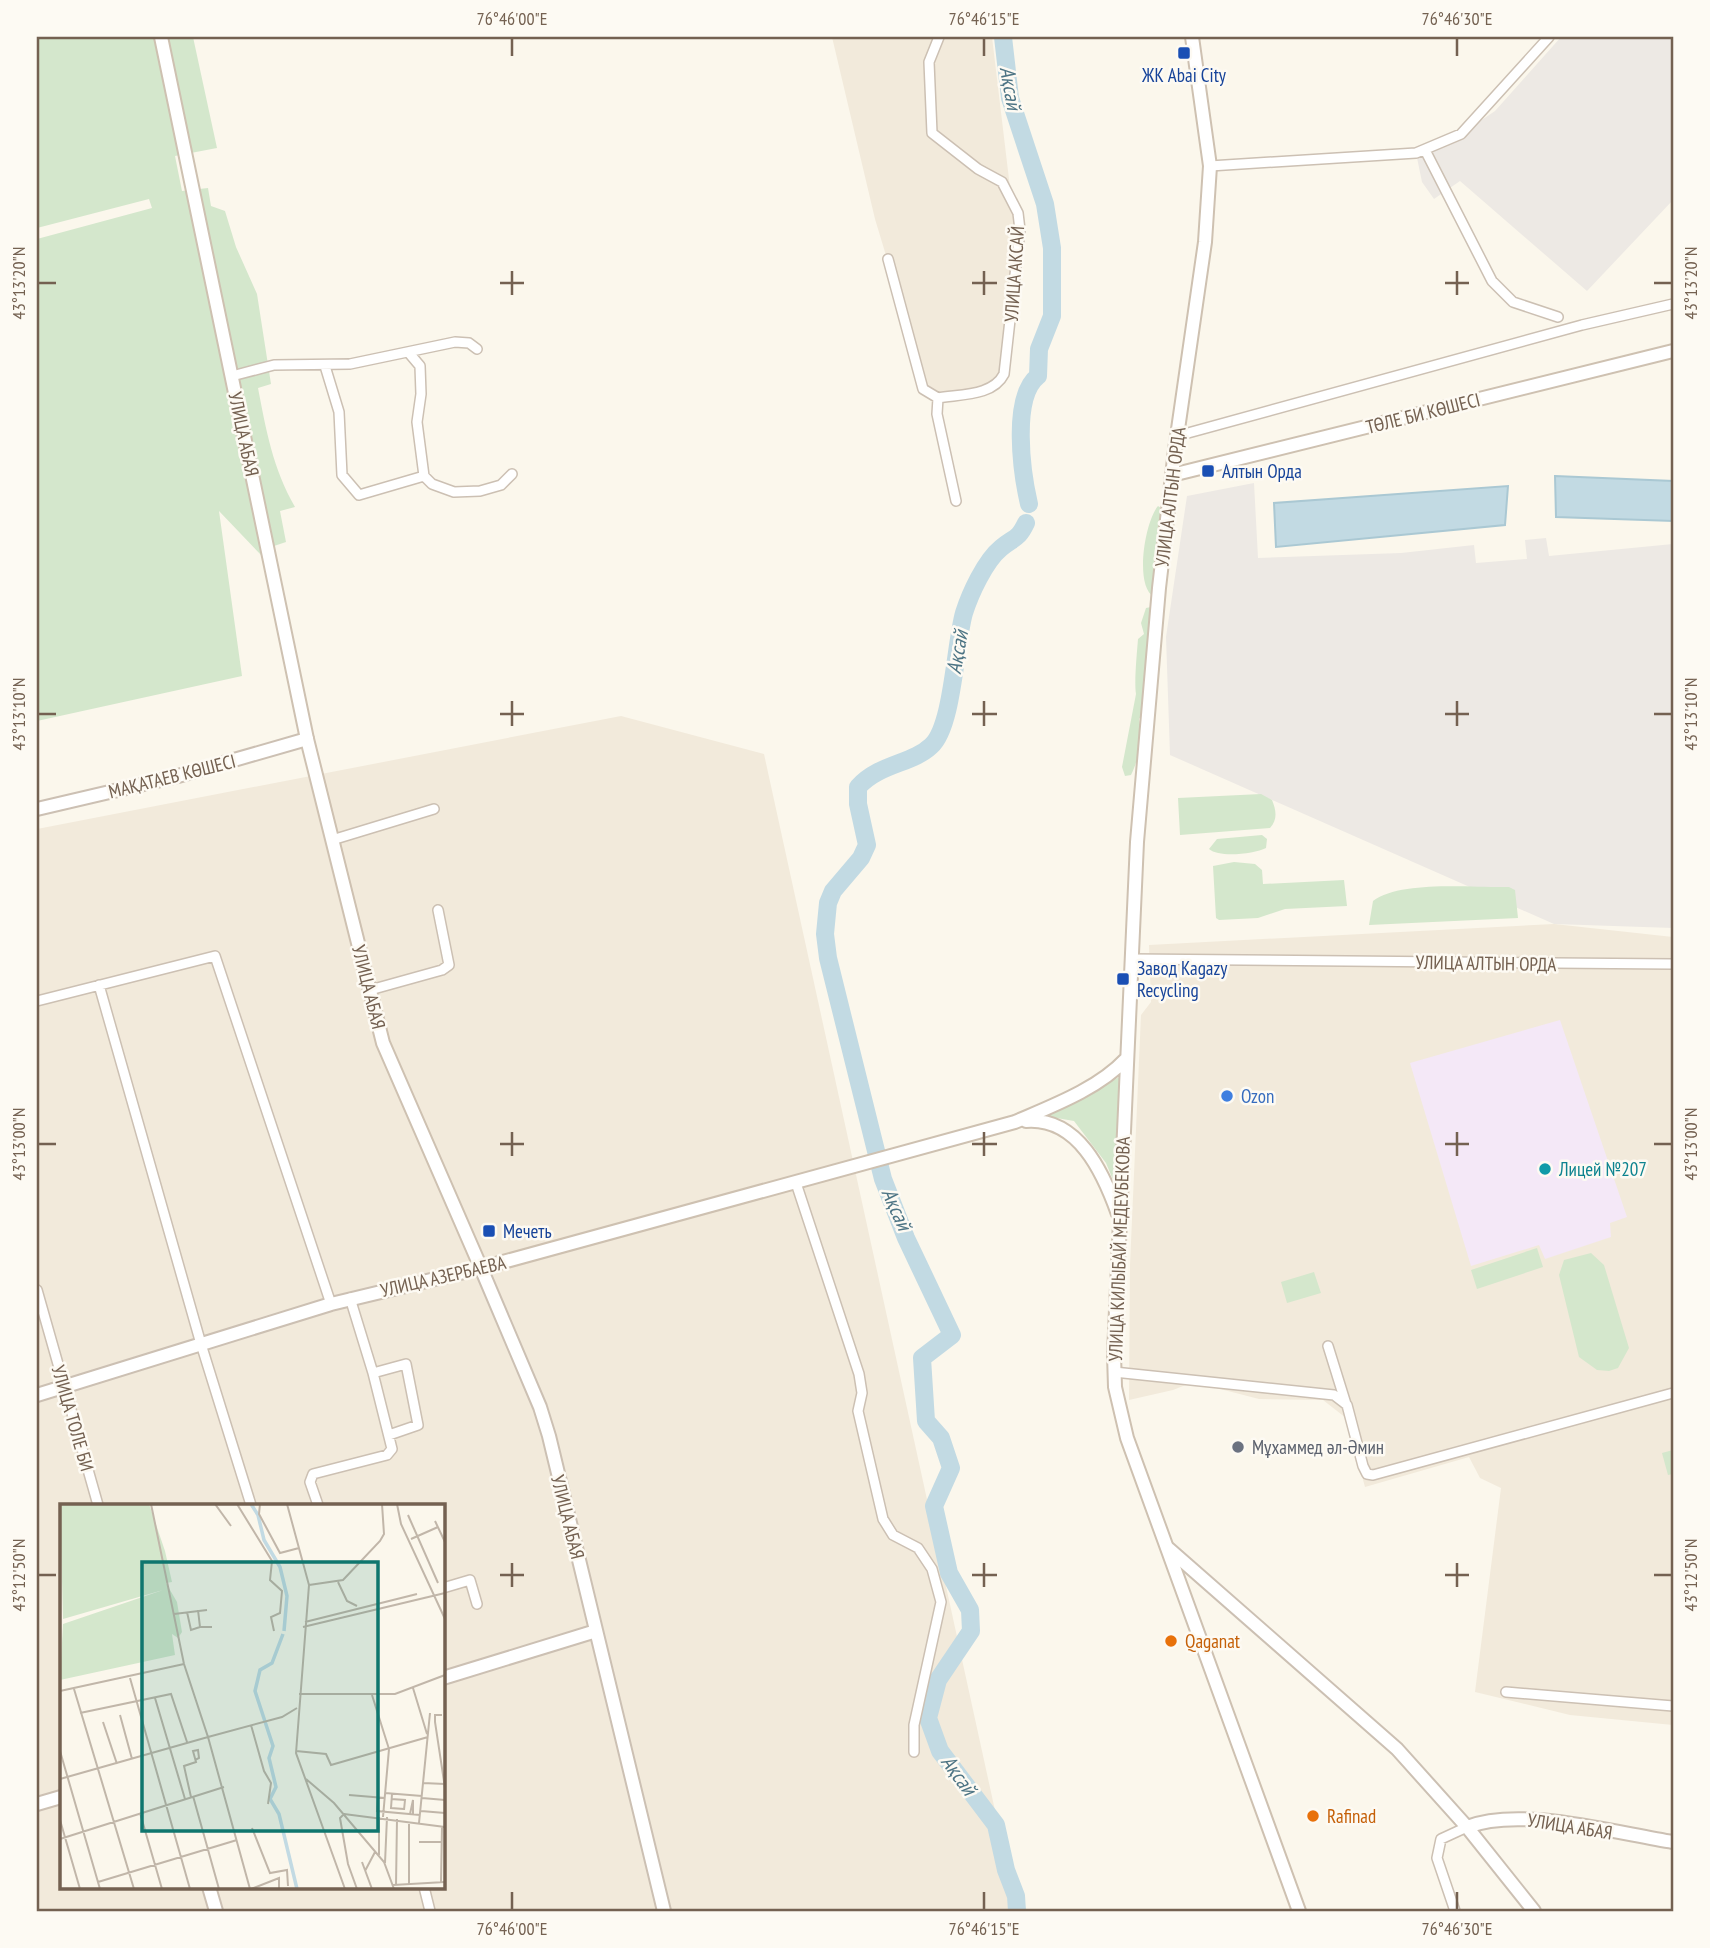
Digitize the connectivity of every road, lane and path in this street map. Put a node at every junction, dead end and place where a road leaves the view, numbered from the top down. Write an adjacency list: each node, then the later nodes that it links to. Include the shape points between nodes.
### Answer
1 (161, 37): 14 (main road, УЛИЦА АБАЯ)
2 (939, 37): 15 (street, УЛИЦА АКСАЙ, via 929,62 932,133 960,157 1002,182 1015,203 1020,230 1004,374 991,388)
3 (1192, 37): 6 (main road, УЛИЦА АЛТЫН ОРДА)
4 (1549, 37): 5 (street, via 1461,134)
5 (1425, 150): 6 (street); 9 (street, via 1492,281 1513,302)
6 (1210, 166): 16 (main road, УЛИЦА АЛТЫН ОРДА, via 1205,242)
7 (888, 259): 15 (street, via 923,389)
8 (1673, 304): 16 (street, via 1569,328)
9 (1558, 317)
10 (477, 349): 12 (street, via 455,342)
11 (1673, 351): 19 (main road, ТӨЛЕ БИ КӨШЕСІ)
12 (409, 353): 13 (street); 18 (street, via 420,366 417,422)
13 (326, 366): 14 (street, via 274,365); 18 (street, via 339,411 342,475 359,495)
14 (232, 376): 21 (main road, УЛИЦА АБАЯ)
15 (939, 398): 20 (street, via 937,414)
16 (1177, 436): 19 (main road, УЛИЦА АЛТЫН ОРДА)
17 (512, 474): 18 (street, via 501,485 454,492 432,484)
18 (424, 475)
19 (1172, 475): 26 (main road, УЛИЦА АЛТЫН ОРДА, via 1145,736)
20 (956, 501)
21 (307, 739): 22 (main road, МАҚАТАЕВ КӨШЕСІ); 24 (main road, УЛИЦА АБАЯ)
22 (37, 809)
23 (434, 809): 24 (street)
24 (332, 840): 30 (main road, УЛИЦА АБАЯ)
25 (438, 910): 30 (street, via 449,965)
26 (1131, 959): 27 (street, УЛИЦА АЛТЫН ОРДА); 32 (main road, УЛИЦА АЛТЫН ОРДА)
27 (1671, 964): 28 (street)
28 (1673, 977)
29 (100, 985): 31 (street); 39 (street, via 215,956); 40 (street)
30 (370, 990): 36 (main road, УЛИЦА АБАЯ, via 383,1043)
31 (37, 1001)
32 (1126, 1059): 33 (main road, УЛИЦА АЗЕРБАЕВА, via 1082,1090); 35 (main road, УЛИЦА КИЛЫБАЙ МЕДЕУБЕКОВА)
33 (1015, 1122): 34 (main road, УЛИЦА АЗЕРБАЕВА); 35 (main road, УЛИЦА АЗЕРБАЕВА, via 1038,1120 1071,1133 1107,1183)
34 (796, 1183): 36 (main road, УЛИЦА АЗЕРБАЕВА); 59 (street, via 859,1374 862,1393 858,1411 883,1519 893,1535 918,1548 932,1569 941,1602 914,1725)
35 (1121, 1224): 42 (main road, УЛИЦА КИЛЫБАЙ МЕДЕУБЕКОВА, via 1115,1268)
36 (481, 1268): 38 (main road, УЛИЦА АЗЕРБАЕВА); 55 (main road, УЛИЦА АБАЯ, via 540,1407)
37 (37, 1290): 44 (street, УЛИЦА ТОЛЕ БИ)
38 (350, 1298): 39 (main road, УЛИЦА АЗЕРБАЕВА); 43 (street)
39 (331, 1304): 40 (main road, УЛИЦА АЗЕРБАЕВА)
40 (201, 1344): 44 (main road, УЛИЦА АЗЕРБАЕВА); 50 (street)
41 (1328, 1346): 47 (street)
42 (1114, 1372): 47 (street, via 1314,1391 1334,1395); 52 (main road, УЛИЦА КИЛЫБАЙ МЕДЕУБЕКОВА, via 1127,1438)
43 (373, 1373): 48 (street); 48 (street, via 406,1364 418,1425)
44 (64, 1386): 46 (main road, УЛИЦА АЗЕРБАЕВА); 49 (street, УЛИЦА ТОЛЕ БИ)
45 (1673, 1393): 47 (street, via 1373,1475 1363,1466)
46 (37, 1395)
47 (1347, 1405)
48 (389, 1434): 51 (street, via 392,1449 387,1455 313,1474 310,1482)
49 (99, 1504)
50 (251, 1504)
51 (318, 1504)
52 (1169, 1549): 62 (main road, via 1397,1749); 69 (main road, УЛИЦА КИЛЫБАЙ МЕДЕУБЕКОВА)
53 (444, 1588): 54 (street, via 470,1580)
54 (477, 1604)
55 (596, 1631): 56 (main road); 68 (main road, УЛИЦА АБАЯ)
56 (444, 1678)
57 (1506, 1692): 58 (street)
58 (1673, 1706)
59 (914, 1752)
60 (60, 1797): 61 (main road)
61 (37, 1804)
62 (1467, 1827): 63 (main road, УЛИЦА АБАЯ, via 1486,1819 1524,1818); 70 (street, via 1441,1839 1437,1858); 71 (main road)
63 (1673, 1842)
64 (209, 1888): 66 (main road)
65 (424, 1888): 67 (street)
66 (216, 1911)
67 (430, 1911)
68 (664, 1911)
69 (1299, 1911)
70 (1455, 1911)
71 (1534, 1911)

